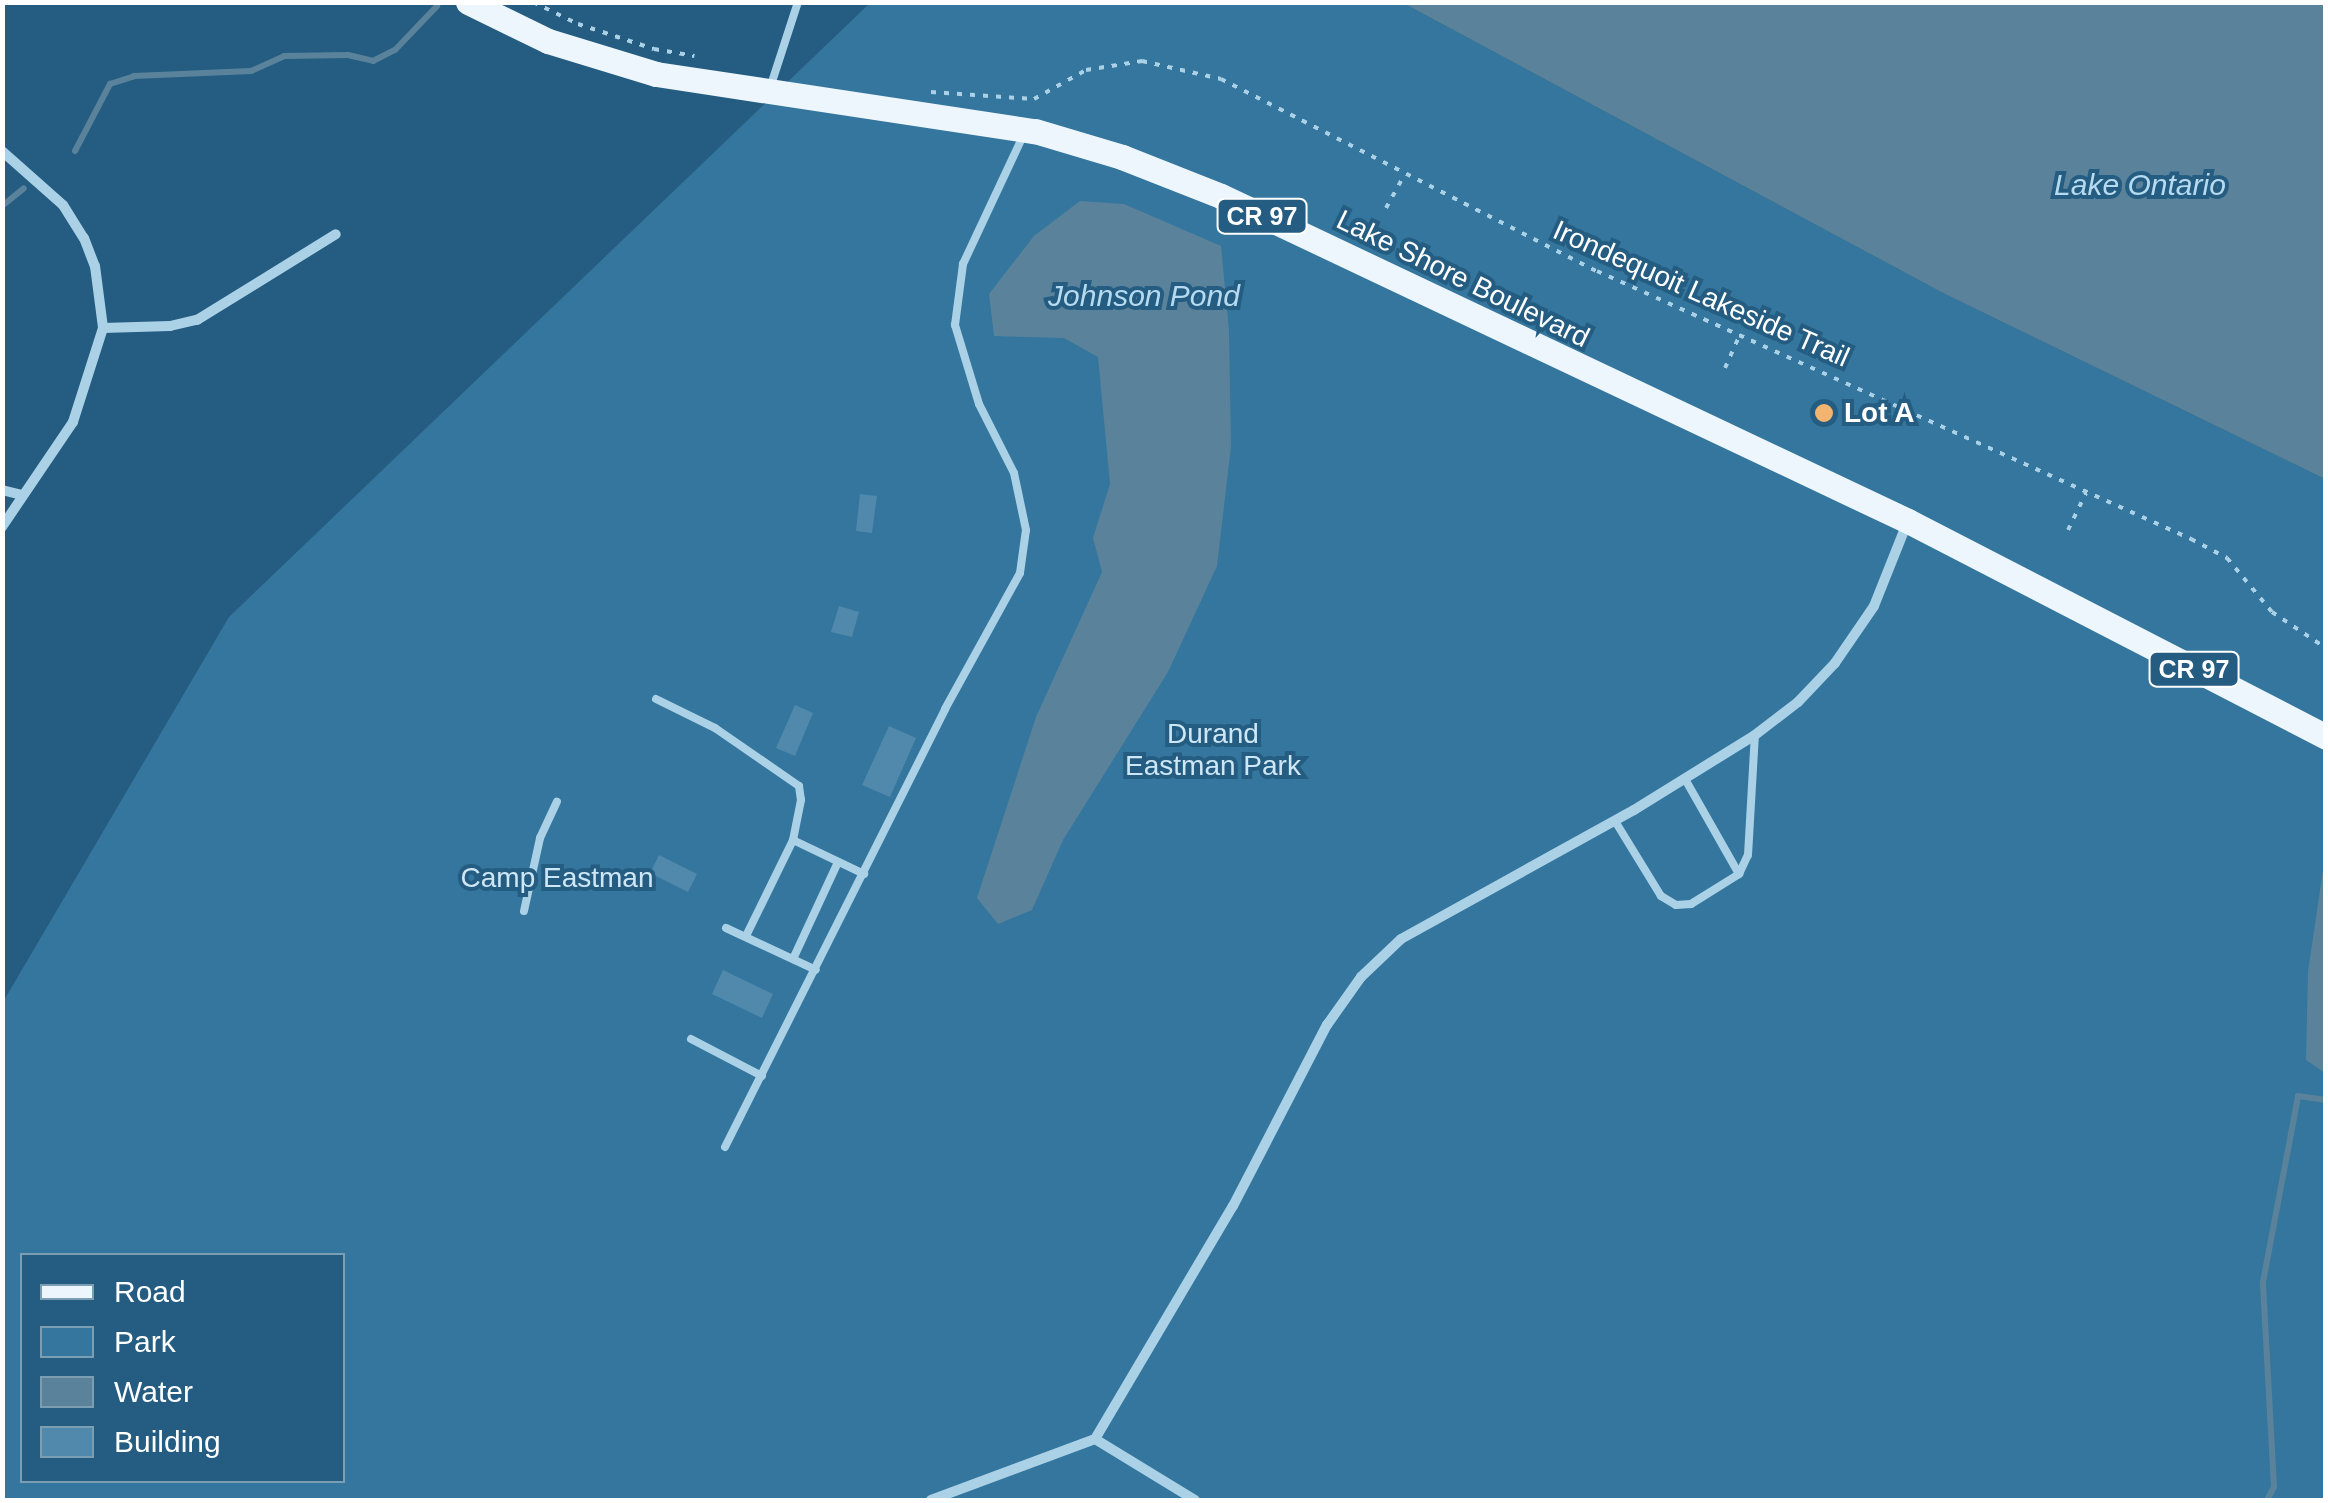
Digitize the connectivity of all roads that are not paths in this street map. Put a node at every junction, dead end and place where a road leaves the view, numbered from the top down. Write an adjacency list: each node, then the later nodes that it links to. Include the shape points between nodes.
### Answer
1 (468, 2): 3 (main road, Lake Shore Boulevard / CR 97, via 548,41 656,74)
2 (798, 2): 3 (lane)
3 (768, 94): 4 (main road, Lake Shore Boulevard / CR 97)
4 (1026, 130): 10 (main road, Lake Shore Boulevard / CR 97, via 1122,156 1221,196); 20 (lane, via 964,264 955,325 979,404 1014,473 1026,530 1020,573)
5 (2, 150): 7 (street, via 63,205 84,238)
6 (336, 234): 7 (street, via 196,320)
7 (103, 328): 9 (street, via 72,422)
8 (2, 490): 9 (street)
9 (22, 495): 11 (street)
10 (1908, 521): 13 (street, via 1874,606 1835,662); 14 (main road, Lake Shore Boulevard / CR 97)
11 (2, 527)
12 (656, 699): 18 (lane, via 715,728 798,786)
13 (1755, 735): 15 (street); 21 (lane, via 1748,855)
14 (2326, 737)
15 (1684, 780): 17 (street); 21 (lane)
16 (556, 802): 22 (lane, via 540,838)
17 (1615, 821): 21 (lane, via 1661,896 1676,905 1691,904); 30 (street, via 1445,912 1402,939 1361,978 1326,1026 1233,1206)
18 (793, 840): 19 (lane); 24 (lane)
19 (838, 862): 20 (lane); 25 (lane)
20 (864, 874): 26 (lane)
21 (1739, 874)
22 (524, 911)
23 (726, 928): 24 (lane)
24 (746, 936): 25 (lane)
25 (794, 960): 26 (lane)
26 (816, 970): 28 (lane)
27 (691, 1039): 28 (lane)
28 (762, 1076): 29 (lane)
29 (725, 1147)
30 (1096, 1438): 31 (street); 32 (street)
31 (931, 1500)
32 (1195, 1500)

